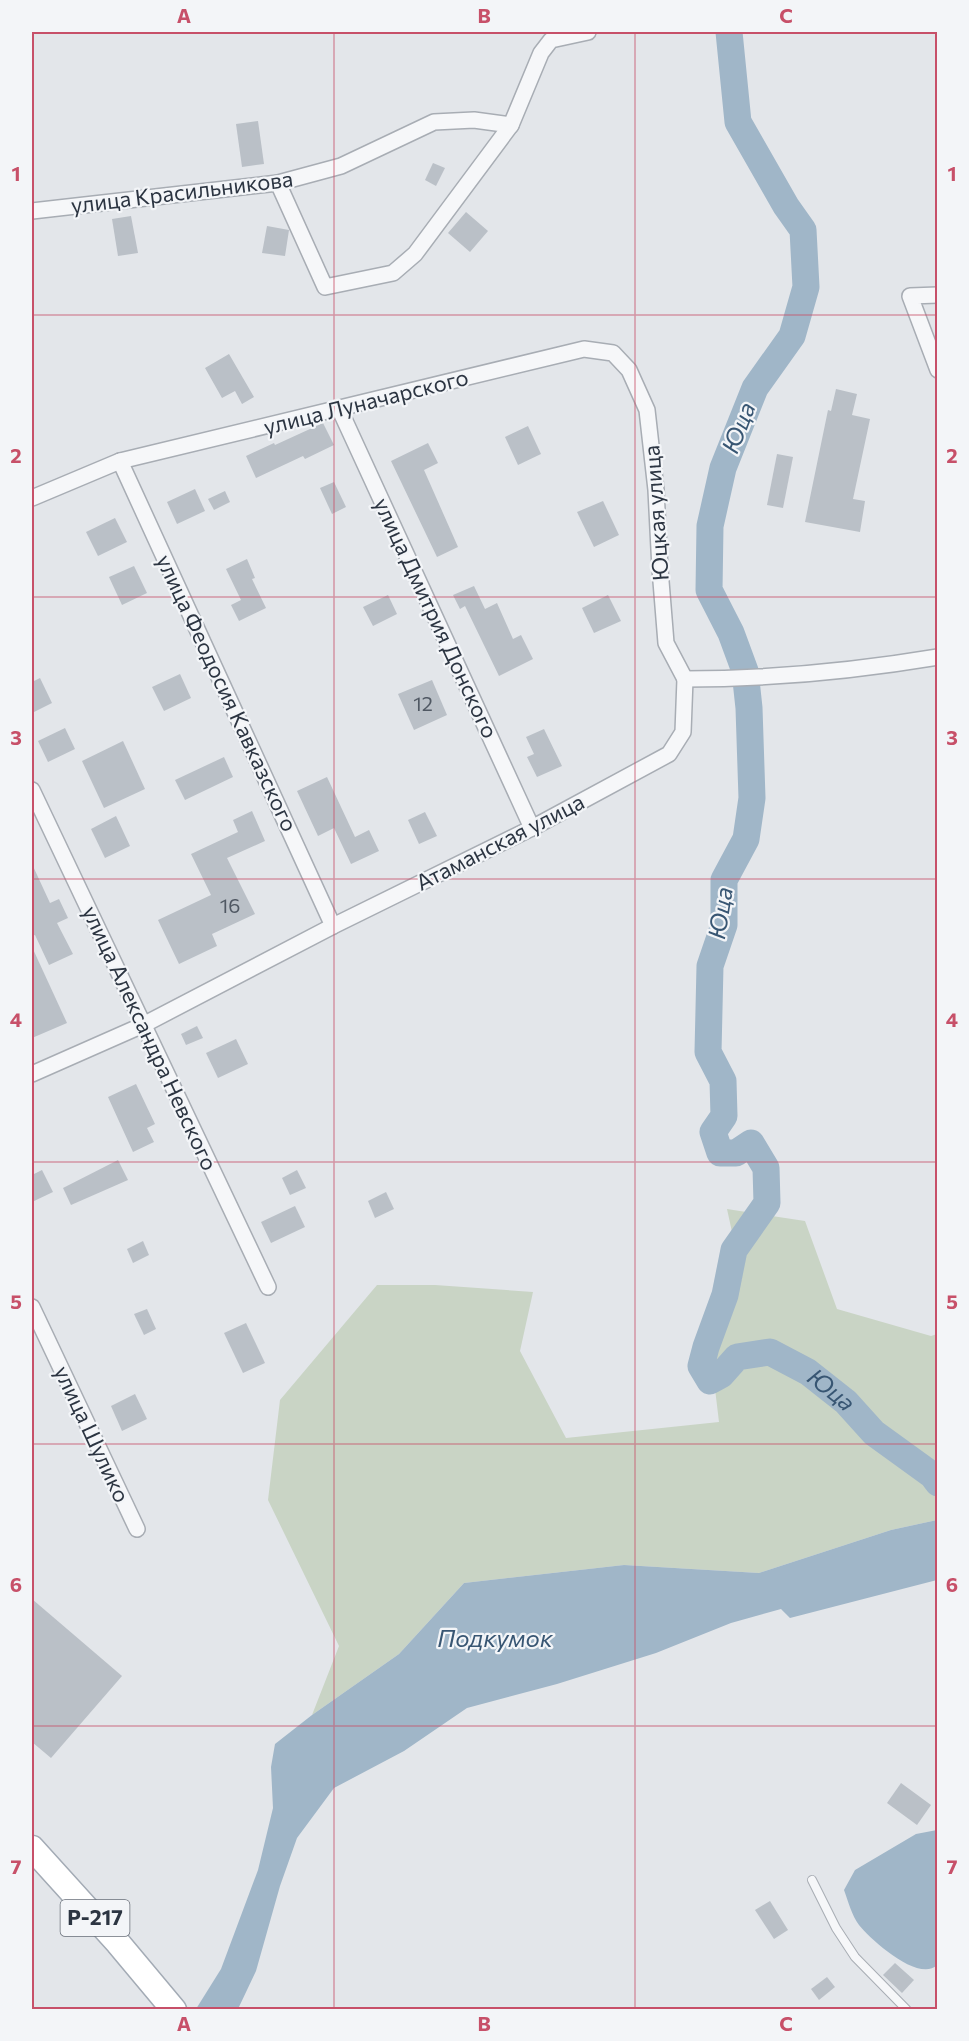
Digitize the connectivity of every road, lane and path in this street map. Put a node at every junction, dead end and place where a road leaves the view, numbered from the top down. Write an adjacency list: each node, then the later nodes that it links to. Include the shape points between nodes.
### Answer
1 (588, 32): 2 (street, via 551,40 540,53)
2 (511, 125): 3 (street, улица Красильникова, via 474,120 434,122 341,165); 3 (street, via 415,254 393,273 325,287)
3 (278, 183): 4 (street, улица Красильникова)
4 (32, 211)
5 (938, 295): 7 (street, via 910,296)
6 (613, 353): 8 (street, улица Луначарского, via 584,349); 12 (street, Юцкая улица, via 629,370 647,410 666,643)
7 (938, 370)
8 (339, 408): 9 (street, улица Луначарского); 14 (street, улица Дмитрия Донского)
9 (120, 461): 10 (street, улица Луначарского); 15 (street, улица Феодосия Кавказского)
10 (32, 498)
11 (938, 657): 12 (street, via 746,679)
12 (685, 679): 14 (street, Атаманская улица, via 683,732 669,754)
13 (32, 790): 16 (street, улица Александра Невского)
14 (532, 828): 15 (street, Атаманская улица)
15 (333, 926): 16 (street, Атаманская улица)
16 (143, 1025): 17 (street, Атаманская улица); 18 (street, улица Александра Невского)
17 (32, 1074)
18 (268, 1287)
19 (32, 1307): 20 (street, улица Шулико)
20 (137, 1529)
21 (32, 1848): 24 (main road, Р-217)
22 (32, 1871): 24 (main road, Р-217)
23 (812, 1880): 26 (lane, via 855,1957)
24 (152, 1999): 25 (main road, Р-217)
25 (174, 2010)
26 (908, 2010)

